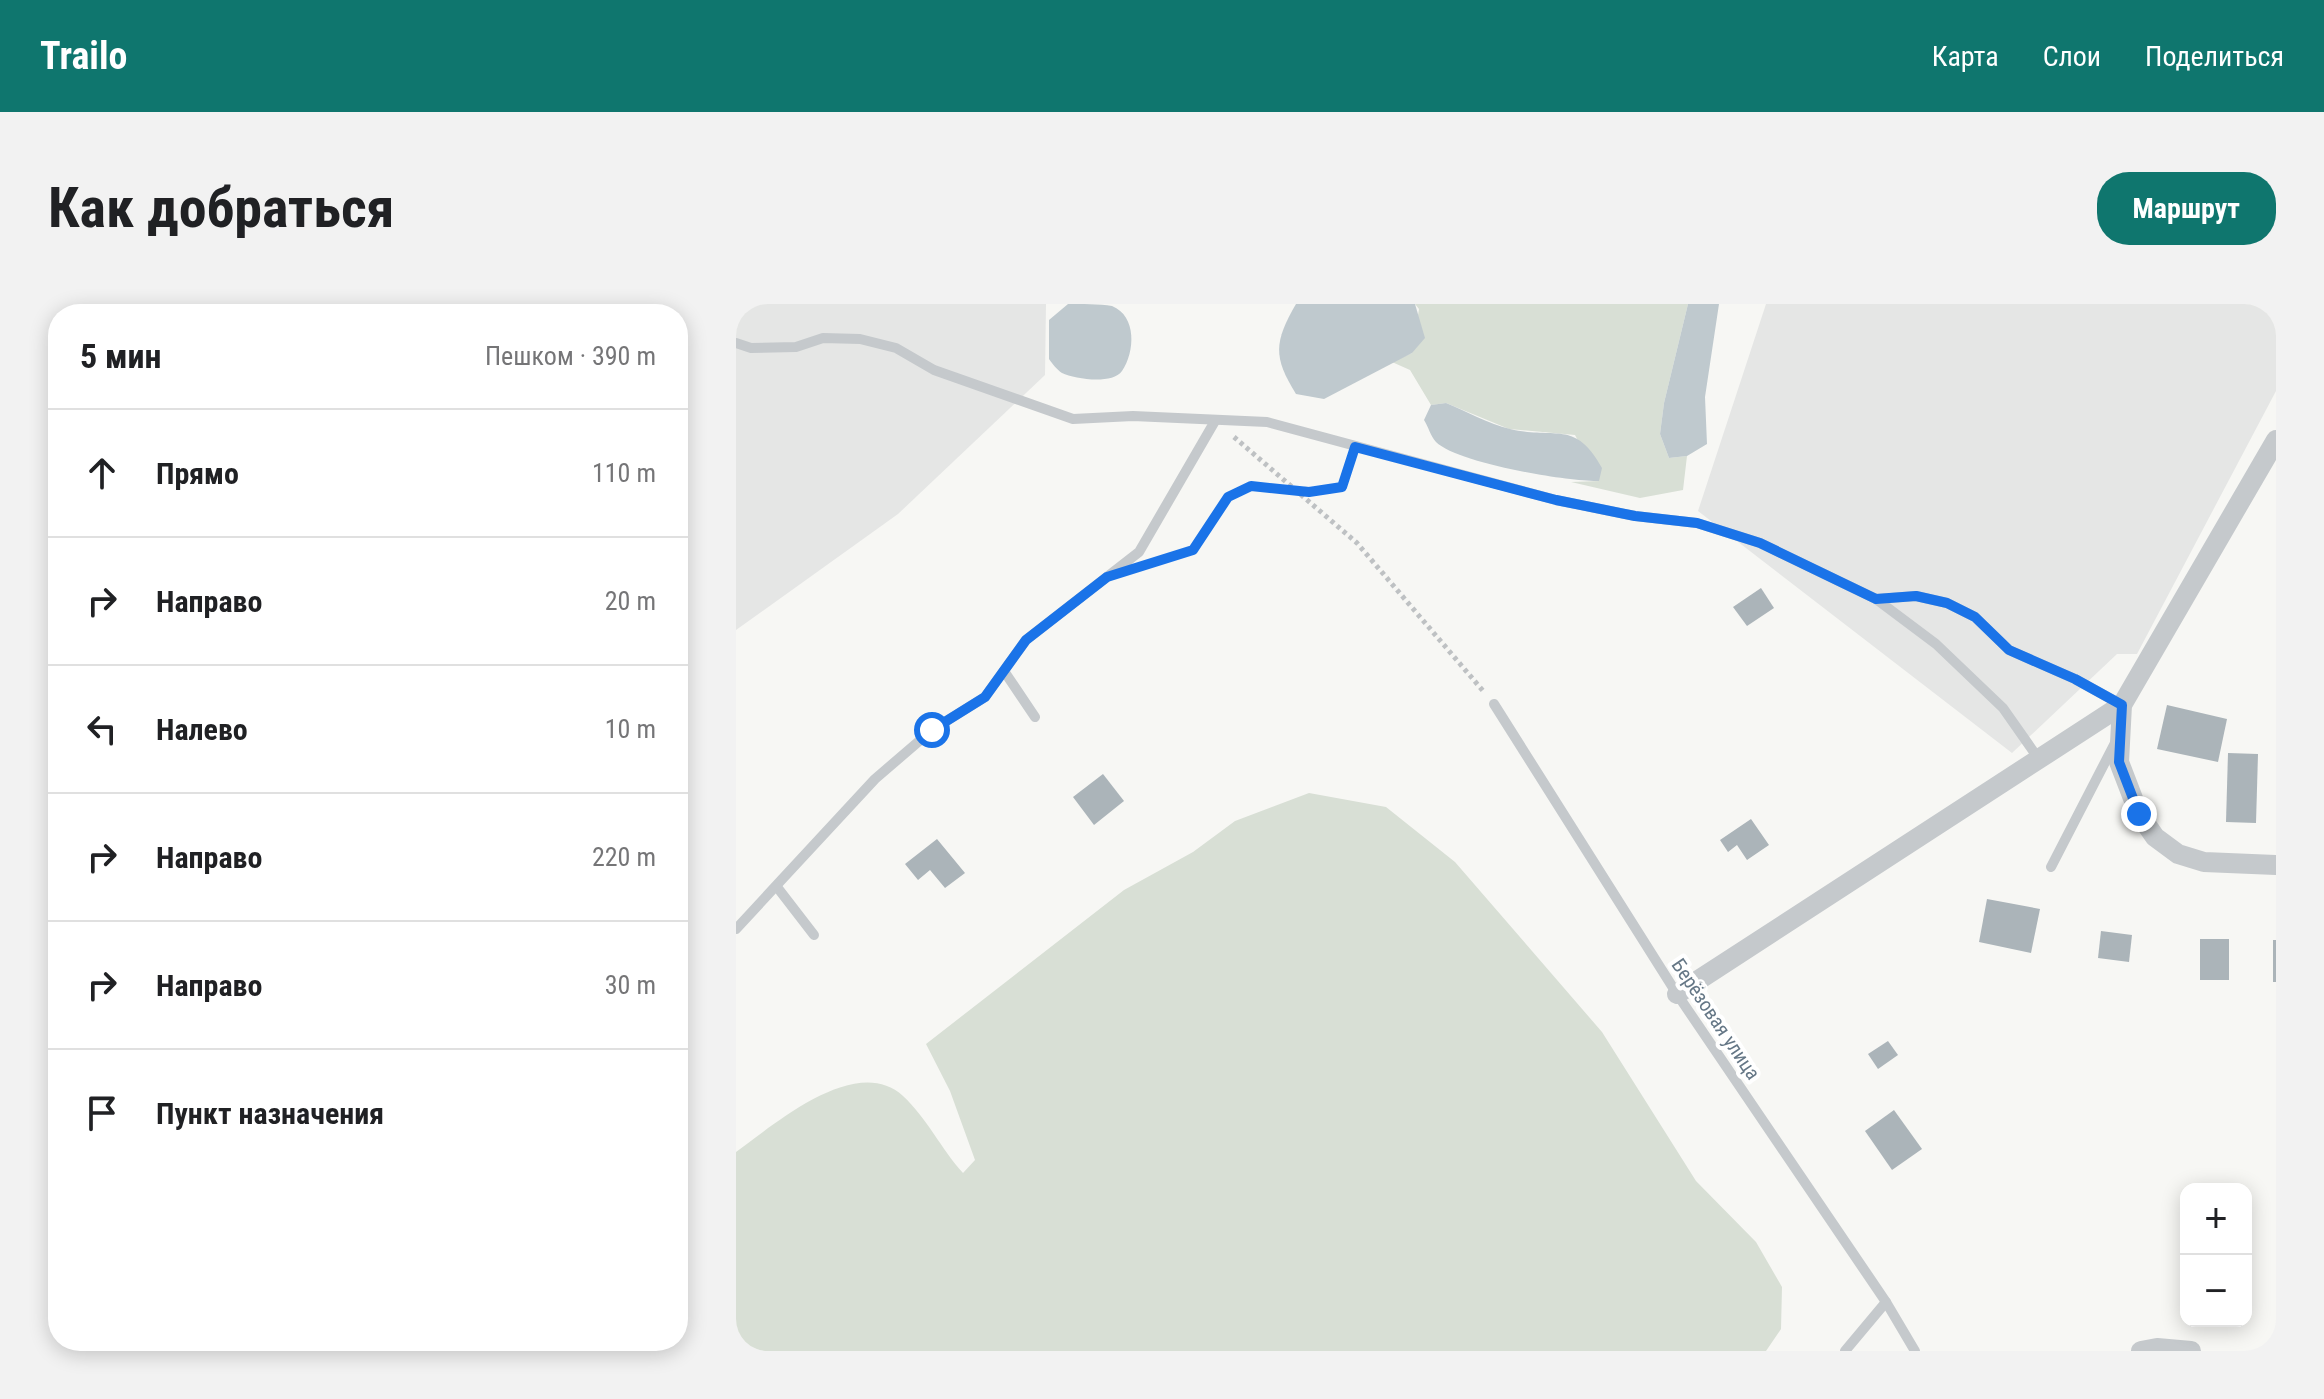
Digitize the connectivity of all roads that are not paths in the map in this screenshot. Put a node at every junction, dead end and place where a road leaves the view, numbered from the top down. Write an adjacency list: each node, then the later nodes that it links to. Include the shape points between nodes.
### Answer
1 (736, 343): 2 (lane, via 796,347 823,338 860,339 896,348 934,370 1073,419)
2 (1215, 421): 4 (lane, via 1267,422 1556,500 1697,523 1760,543); 5 (lane, via 1139,552 1026,640)
3 (2276, 440): 7 (street)
4 (1876, 599): 7 (lane, via 1916,596 1947,603 1975,617 2009,650); 10 (lane, via 1981,686)
5 (1004, 671): 8 (lane); 13 (lane, via 985,697 932,730 875,779)
6 (1494, 704): 16 (lane, Берёзовая улица)
7 (2122, 705): 9 (street); 10 (street)
8 (1035, 717)
9 (2121, 732): 11 (street, via 2119,762 2139,814 2155,837 2178,854 2204,862); 12 (lane)
10 (2038, 758): 16 (street)
11 (2276, 865)
12 (2051, 867)
13 (777, 887): 14 (lane); 15 (lane)
14 (736, 929)
15 (814, 935)
16 (1677, 994): 17 (lane, Берёзовая улица)
17 (1886, 1302): 18 (lane); 19 (lane, Берёзовая улица)
18 (1845, 1351)
19 (1915, 1351)
20 (2141, 1351): 21 (street)
21 (2191, 1351)

